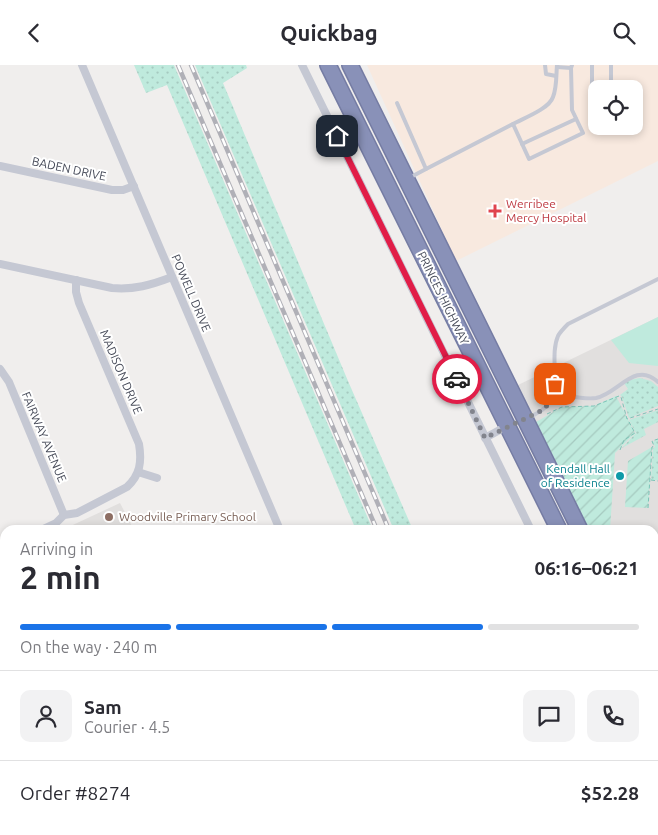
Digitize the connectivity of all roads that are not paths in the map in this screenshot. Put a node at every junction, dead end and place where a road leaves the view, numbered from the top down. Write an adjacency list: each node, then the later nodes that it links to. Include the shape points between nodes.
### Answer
1 (82, 65): 22 (street, POWELL DRIVE)
2 (302, 65): 32 (street)
3 (328, 65): 15 (highway, PRINCES HIGHWAY)
4 (350, 65): 14 (highway, PRINCES HIGHWAY)
5 (545, 65): 10 (lane, via 546,74)
6 (592, 65): 11 (lane)
7 (611, 65): 12 (lane)
8 (557, 66): 9 (lane); 10 (lane)
9 (571, 67): 16 (lane, via 571,105)
10 (556, 76): 17 (lane, via 553,99 548,106)
11 (592, 80)
12 (611, 80)
13 (397, 103): 20 (lane)
14 (369, 104): 15 (highway); 21 (highway, PRINCES HIGHWAY)
15 (352, 113): 31 (highway, PRINCES HIGHWAY)
16 (576, 119): 18 (lane); 18 (lane, via 583,133 529,159)
17 (513, 124): 18 (lane); 20 (lane)
18 (522, 144)
19 (0, 166): 22 (street, BADEN DRIVE, via 112,190)
20 (426, 169): 21 (lane)
21 (407, 179): 30 (highway, PRINCES HIGHWAY)
22 (134, 186): 24 (street, POWELL DRIVE)
23 (0, 264): 26 (street)
24 (172, 277): 26 (street, via 141,288 126,289); 37 (street, POWELL DRIVE)
25 (658, 279): 29 (lane, via 568,324 558,335 555,347)
26 (76, 280): 33 (street, MADISON DRIVE, via 76,293 139,444 141,464)
27 (0, 369): 35 (street, FAIRWAY AVENUE)
28 (658, 382): 29 (lane, via 640,375 630,377 608,394 595,398)
29 (553, 394): 30 (lane, via 543,410)
30 (528, 422): 31 (highway); 40 (highway, PRINCES HIGHWAY)
31 (507, 426): 32 (street); 39 (highway, PRINCES HIGHWAY)
32 (485, 438): 38 (street)
33 (138, 472): 34 (street); 35 (street, via 127,487 115,495 77,513)
34 (157, 479)
35 (64, 515): 36 (street)
36 (52, 525)
37 (277, 525)
38 (528, 525)
39 (556, 525)
40 (578, 525)

